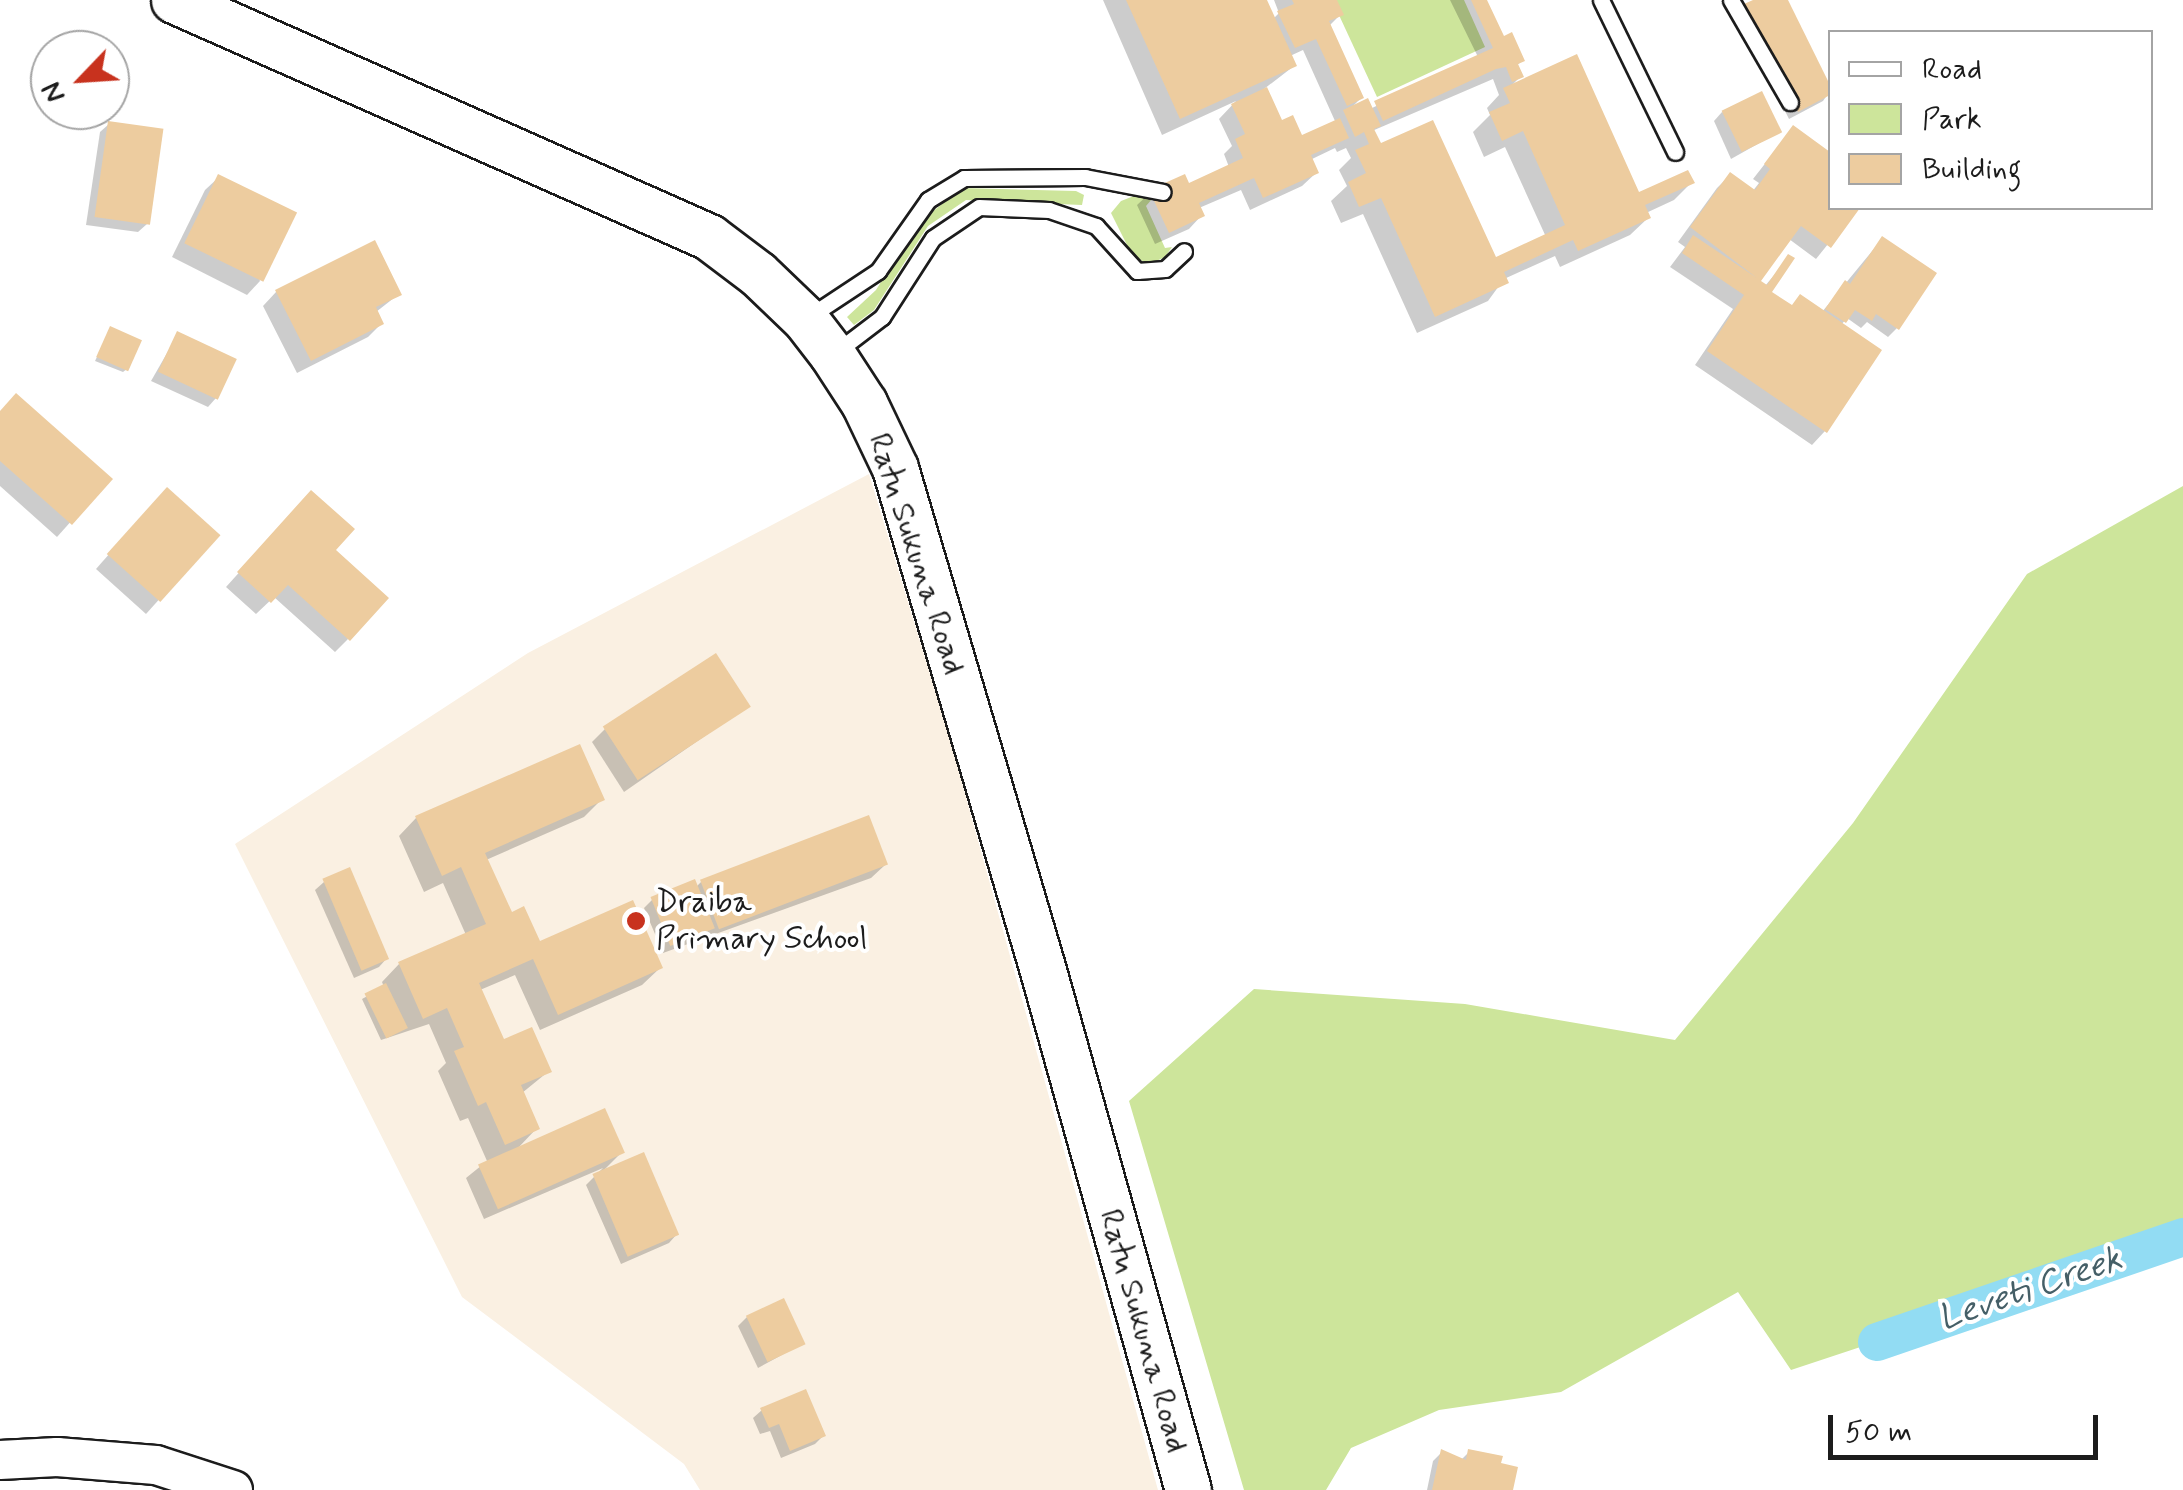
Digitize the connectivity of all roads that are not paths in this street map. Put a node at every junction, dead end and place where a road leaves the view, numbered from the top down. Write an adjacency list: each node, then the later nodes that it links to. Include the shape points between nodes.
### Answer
1 (1601, 0): 5 (lane)
2 (1731, 0): 4 (lane)
3 (179, 1): 8 (main road, Ratu Sukuna Road, via 709,237)
4 (1790, 102)
5 (1675, 152)
6 (1163, 192): 8 (lane, via 1085,177 964,178 928,200 878,271)
7 (1184, 251): 9 (lane, via 1165,269 1137,271 1096,226 1049,210 979,207 933,238 882,317)
8 (805, 319): 9 (main road, Ratu Sukuna Road)
9 (832, 354): 12 (main road, Ratu Sukuna Road, via 895,468)
10 (0, 1460): 11 (street, via 57,1457 156,1466)
11 (233, 1490)
12 (1188, 1490)

